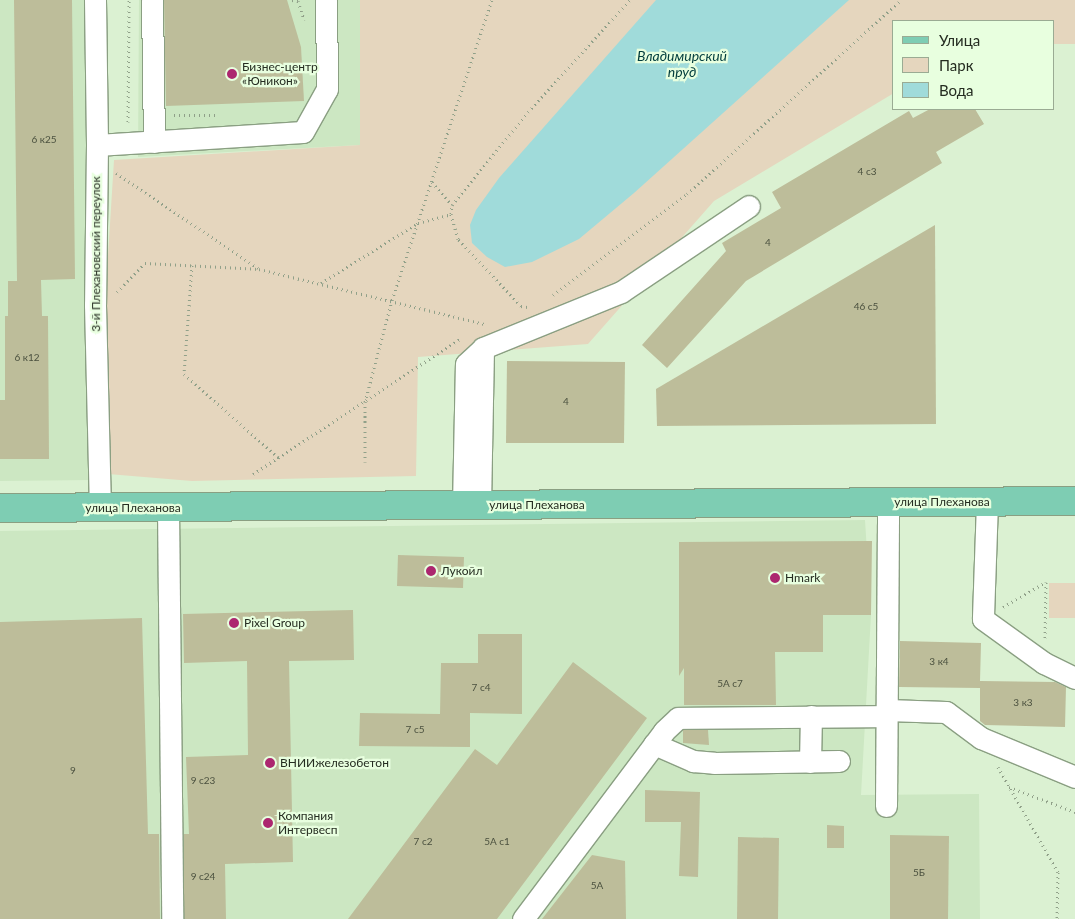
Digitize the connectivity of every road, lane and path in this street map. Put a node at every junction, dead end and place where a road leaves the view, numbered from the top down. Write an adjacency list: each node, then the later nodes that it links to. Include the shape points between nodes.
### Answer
1 (96, 0): 14 (street, 3-й Плехановский переулок)
2 (129, 0): 11 (path)
3 (152, 0): 12 (street)
4 (292, 0): 9 (path, via 298,1)
5 (326, 0): 13 (street, via 327,88 303,132)
6 (492, 0): 15 (path)
7 (630, 0): 16 (path, via 528,112)
8 (901, 0): 24 (path, via 687,194)
9 (307, 29)
10 (220, 114): 12 (path)
11 (128, 115): 12 (path); 14 (path)
12 (154, 116): 13 (street)
13 (154, 142): 14 (street)
14 (112, 144): 21 (path, via 110,169); 39 (street, 3-й Плехановский переулок, via 95,305)
15 (432, 182): 16 (path); 19 (path)
16 (452, 206): 18 (path)
17 (749, 206): 29 (street, via 621,292)
18 (451, 214): 19 (path); 26 (path, via 458,239 521,306)
19 (418, 222): 22 (path); 25 (path)
20 (192, 265): 21 (path); 23 (path, via 145,263); 31 (path, via 184,374)
21 (259, 269): 22 (path)
22 (321, 284): 25 (path)
23 (111, 297)
24 (545, 299)
25 (392, 300): 27 (path); 30 (path)
26 (536, 303)
27 (472, 321)
28 (484, 324): 29 (path)
29 (476, 337): 30 (path, via 422,362); 37 (street, via 466,364)
30 (365, 402): 31 (path); 32 (path)
31 (279, 458): 33 (path)
32 (365, 462)
33 (253, 474)
34 (1075, 501): 35 (main road, улица Плеханова)
35 (987, 502): 36 (main road, улица Плеханова); 41 (street)
36 (888, 503): 37 (main road, улица Плеханова); 44 (street)
37 (472, 505): 40 (main road, улица Плеханова)
38 (0, 508): 39 (main road, улица Плеханова)
39 (100, 508): 40 (main road, улица Плеханова)
40 (168, 508): 54 (street)
41 (983, 619): 42 (street); 42 (path, via 1046,582)
42 (1044, 663): 43 (street)
43 (1075, 678)
44 (887, 713): 45 (street); 46 (street, via 946,712); 52 (street)
45 (811, 716): 47 (street, via 678,718); 49 (street)
46 (981, 738): 50 (street); 51 (path)
47 (654, 744): 49 (street, via 700,762); 55 (street)
48 (839, 761): 49 (street)
49 (810, 762)
50 (1075, 777)
51 (1009, 786): 53 (path); 56 (path, via 1058,872)
52 (886, 806)
53 (1075, 812)
54 (172, 919)
55 (523, 919)
56 (1056, 919)

